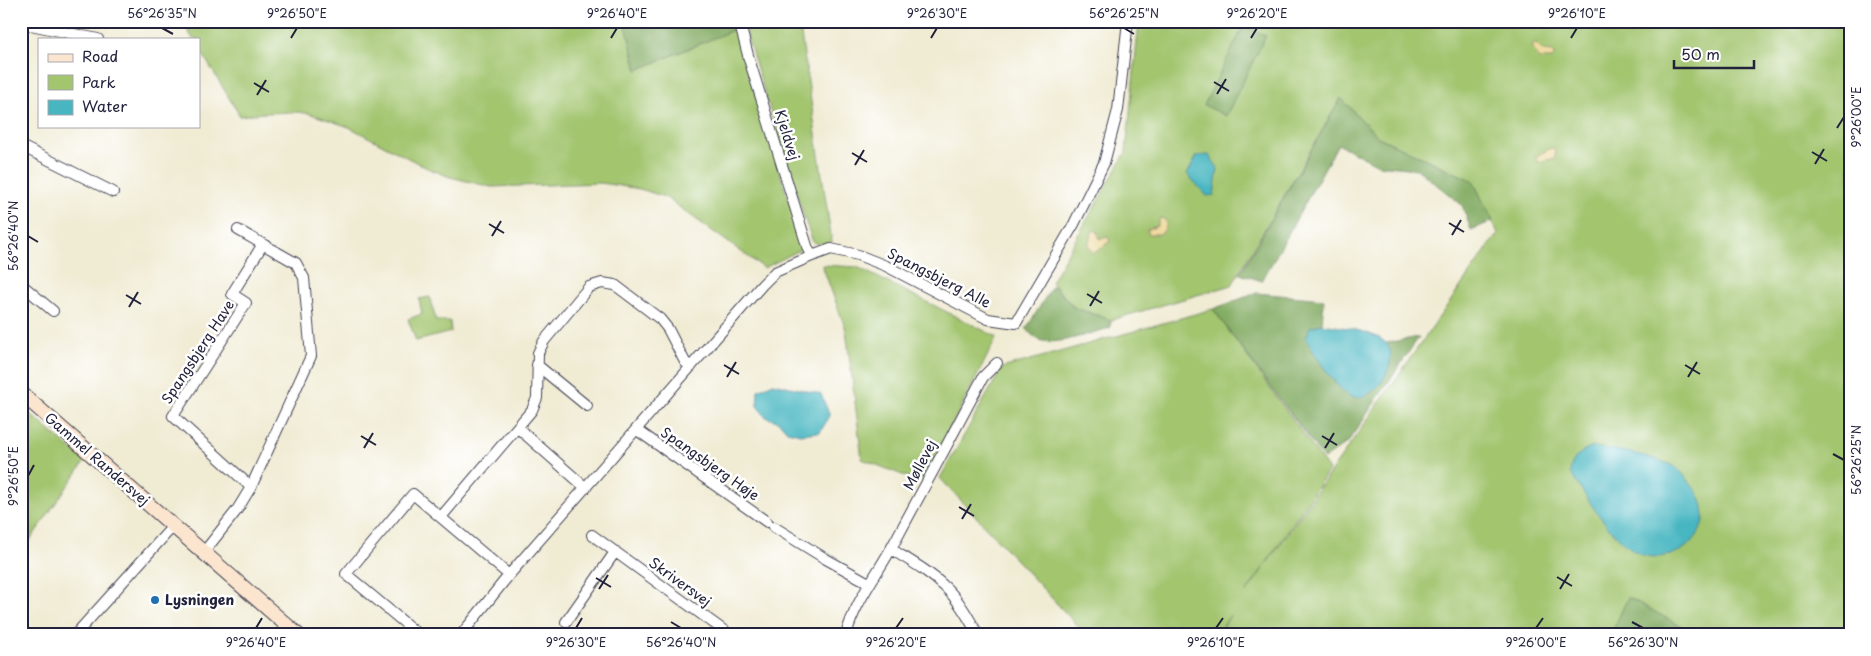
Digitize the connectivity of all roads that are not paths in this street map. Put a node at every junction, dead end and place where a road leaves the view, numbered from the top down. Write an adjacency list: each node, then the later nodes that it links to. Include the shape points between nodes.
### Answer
1 (739, 21): 9 (street, Kjeldvej)
2 (1128, 21): 9 (street, Spangsbjerg Alle, via 1118,110 1104,163 1074,224 1016,323 988,319 858,255 831,249)
3 (21, 23): 4 (street)
4 (93, 38)
5 (21, 146): 6 (street)
6 (113, 192)
7 (238, 230): 8 (street)
8 (262, 244): 19 (street, via 296,263 304,278 311,356); 19 (street, Spangsbjerg Have, via 232,294 246,303 173,416)
9 (812, 256): 14 (street, Spangsbjerg Alle, via 775,272)
10 (21, 284): 11 (street)
11 (53, 311)
12 (997, 363): 24 (street, Møllevej, via 983,377)
13 (537, 364): 14 (street, via 544,341 589,287 602,283 615,285 660,319); 16 (street); 17 (street, via 537,398)
14 (691, 367): 18 (street, Spangsbjerg Alle)
15 (21, 393): 22 (street, Gammel Randersvej)
16 (587, 406)
17 (518, 428): 20 (street); 21 (street)
18 (637, 430): 20 (street, Spangsbjerg Alle); 28 (street, Spangsbjerg Høje, via 770,524)
19 (251, 487): 25 (street, via 238,510)
20 (586, 488): 27 (street, Spangsbjerg Alle)
21 (441, 517): 27 (street); 32 (street, via 414,494 346,574)
22 (174, 525): 25 (street, Gammel Randersvej); 30 (street)
23 (592, 535): 26 (street, Skriversvej)
24 (891, 549): 28 (street, Møllevej); 36 (street, via 925,570 946,588 963,608)
25 (204, 552): 31 (street, Gammel Randersvej)
26 (615, 552): 29 (street); 34 (street, Skriversvej)
27 (509, 575): 33 (street, Spangsbjerg Alle)
28 (869, 582): 35 (street, Møllevej, via 850,618)
29 (566, 622)
30 (76, 635)
31 (298, 635)
32 (419, 635)
33 (461, 635)
34 (730, 635)
35 (846, 635)
36 (978, 635)

